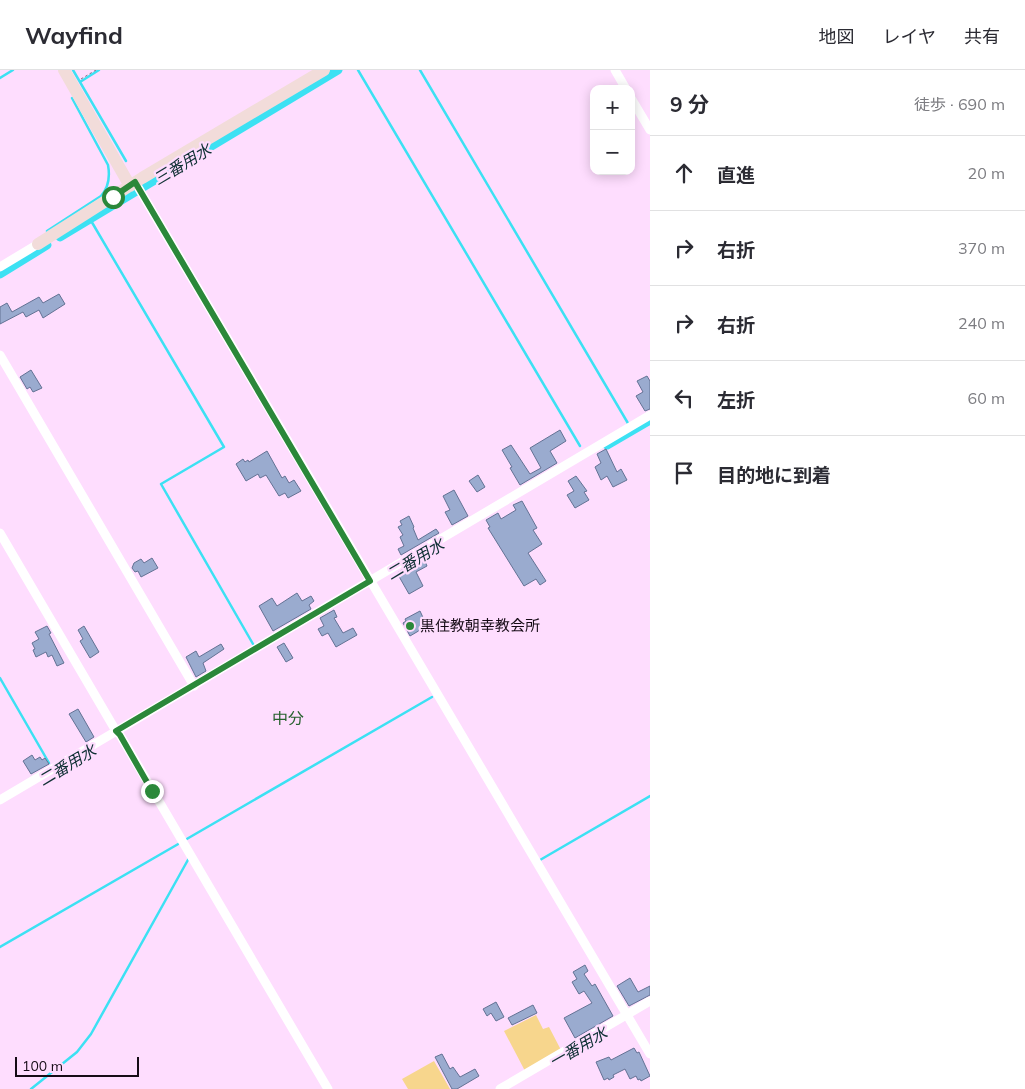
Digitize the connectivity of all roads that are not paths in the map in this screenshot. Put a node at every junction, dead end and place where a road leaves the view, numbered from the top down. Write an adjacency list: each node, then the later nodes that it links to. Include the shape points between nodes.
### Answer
1 (64, 70): 7 (street)
2 (324, 70): 7 (street)
3 (615, 70): 4 (street)
4 (624, 85)
5 (635, 105): 6 (street)
6 (650, 130)
7 (136, 187): 8 (street); 13 (street)
8 (38, 244): 9 (street)
9 (0, 267)
10 (0, 355): 14 (street)
11 (650, 414): 13 (street)
12 (0, 533): 15 (street)
13 (372, 583): 14 (street); 18 (street)
14 (194, 686): 15 (street)
15 (118, 733): 16 (street); 20 (street)
16 (0, 800)
17 (650, 1001): 18 (street)
18 (628, 1016): 19 (street); 21 (street)
19 (650, 1054)
20 (328, 1089)
21 (500, 1089)

